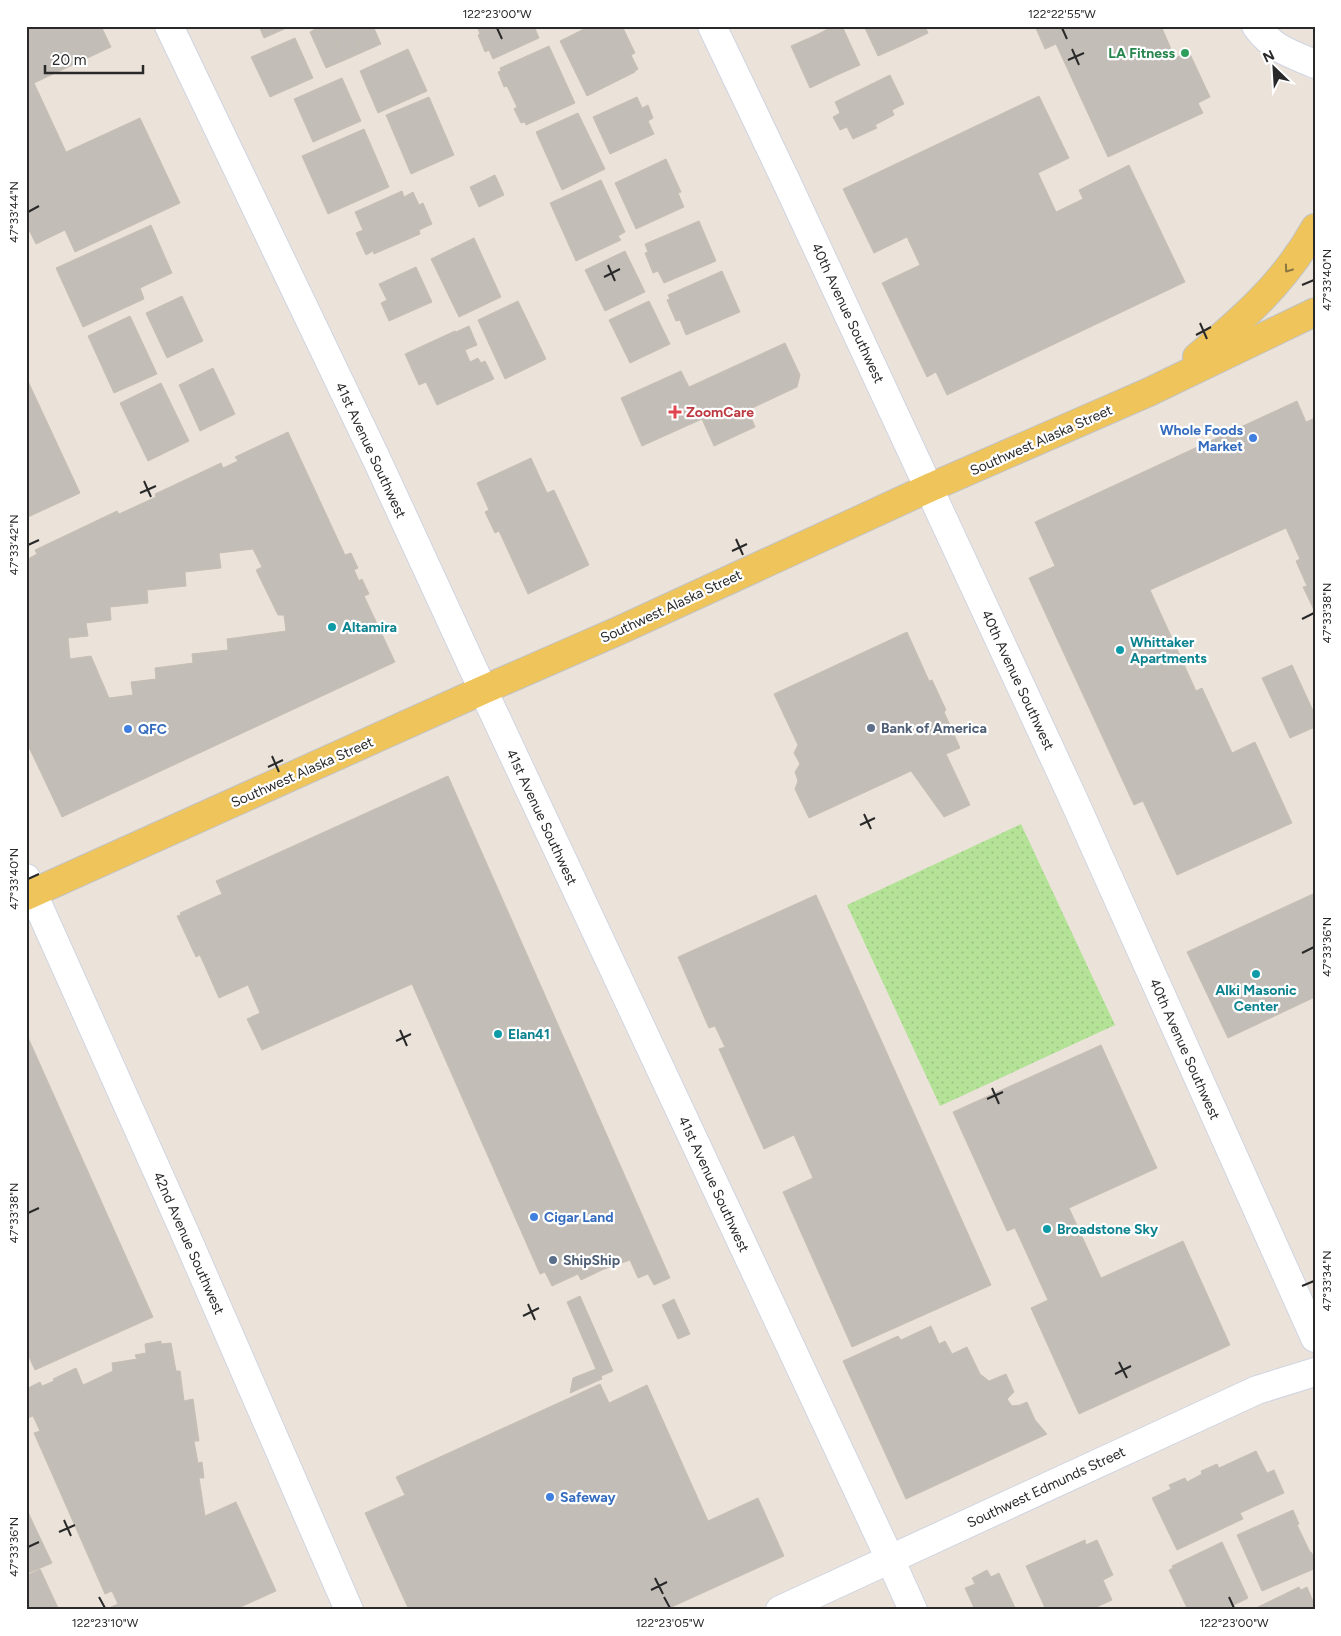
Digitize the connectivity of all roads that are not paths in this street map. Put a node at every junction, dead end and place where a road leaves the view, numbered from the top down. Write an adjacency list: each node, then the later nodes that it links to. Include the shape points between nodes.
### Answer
1 (169, 26): 9 (street, 41st Avenue Southwest, via 376,458)
2 (712, 26): 8 (street, 40th Avenue Southwest)
3 (1256, 26): 4 (street, via 1281,50)
4 (1315, 64)
5 (1315, 228): 7 (main road, one-way to 7, via 1280,280 1242,320 1187,366)
6 (1315, 312): 7 (main road, Southwest Alaska Street)
7 (1149, 392): 8 (main road, Southwest Alaska Street)
8 (929, 488): 9 (main road, Southwest Alaska Street); 11 (street, 40th Avenue Southwest, via 1072,794)
9 (482, 690): 10 (main road, Southwest Alaska Street); 13 (street, 41st Avenue Southwest)
10 (28, 889): 14 (street, 42nd Avenue Southwest, via 184,1231)
11 (1315, 1338)
12 (1315, 1372): 13 (street, Southwest Edmunds Street, via 1257,1390)
13 (890, 1558): 15 (street, Southwest Edmunds Street); 16 (street, 41st Avenue Southwest)
14 (349, 1610)
15 (780, 1610)
16 (913, 1610)

